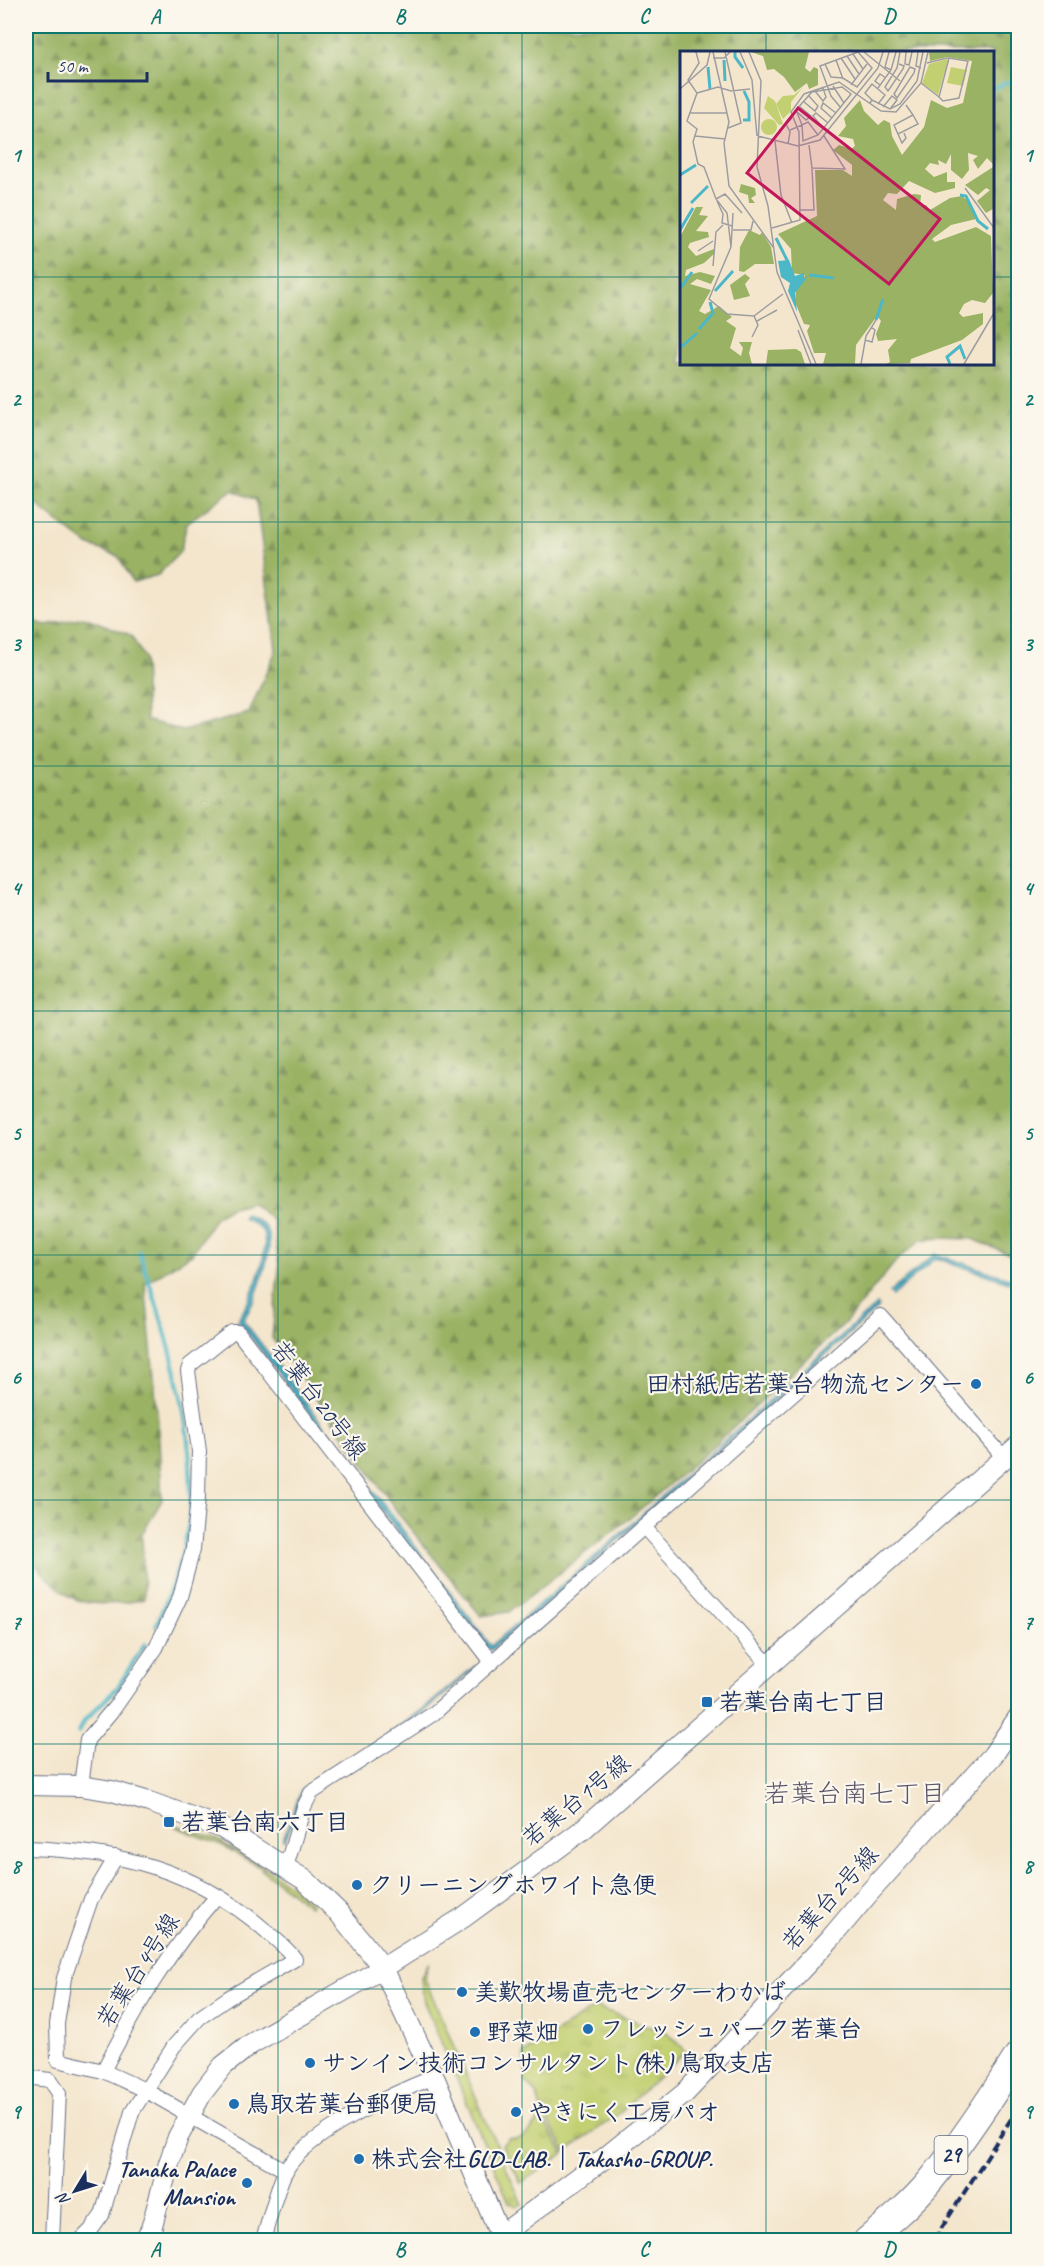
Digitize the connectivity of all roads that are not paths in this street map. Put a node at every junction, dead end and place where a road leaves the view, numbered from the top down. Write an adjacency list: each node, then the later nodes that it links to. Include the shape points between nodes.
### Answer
1 (1012, 1452): 2 (street, via 881,1316); 4 (street, 若葉台1号線)
2 (644, 1527): 3 (street); 4 (street)
3 (492, 1662): 7 (street, 若葉台20号線, via 245,1338 232,1332 190,1365 188,1371 199,1451 198,1497 193,1549 180,1597 156,1648 87,1740); 10 (street, via 434,1714 311,1793)
4 (769, 1665): 12 (street, 若葉台1号線, via 581,1831 465,1917)
5 (1018, 1718): 20 (street, 若葉台2号線, via 993,1755 830,1939 685,2093)
6 (26, 1785): 7 (street)
7 (81, 1786): 10 (street, via 112,1791 222,1828)
8 (26, 1848): 9 (street)
9 (116, 1857): 11 (street, via 146,1863); 14 (street, via 91,1899 77,1938 64,1978 57,2024 58,2060)
10 (286, 1867): 12 (street, via 339,1913)
11 (217, 1896): 14 (street, 若葉台4号線, via 145,1992); 17 (street, via 249,1917 295,1959 200,2018 174,2046)
12 (383, 1968): 16 (street); 18 (street, 若葉台1号線, via 223,2066)
13 (1018, 2055): 25 (highway, 29, via 929,2182)
14 (103, 2071): 17 (street)
15 (26, 2077): 21 (street, via 50,2080 59,2093)
16 (434, 2077): 19 (street, via 394,2093 334,2127 298,2155); 20 (street)
17 (144, 2090): 18 (street); 22 (street, via 132,2112 102,2215)
18 (189, 2116): 19 (street); 23 (street, 若葉台1号線, via 175,2146 152,2229)
19 (286, 2171): 24 (street)
20 (501, 2238)
21 (52, 2241)
22 (81, 2241)
23 (145, 2241)
24 (263, 2241)
25 (867, 2241)

